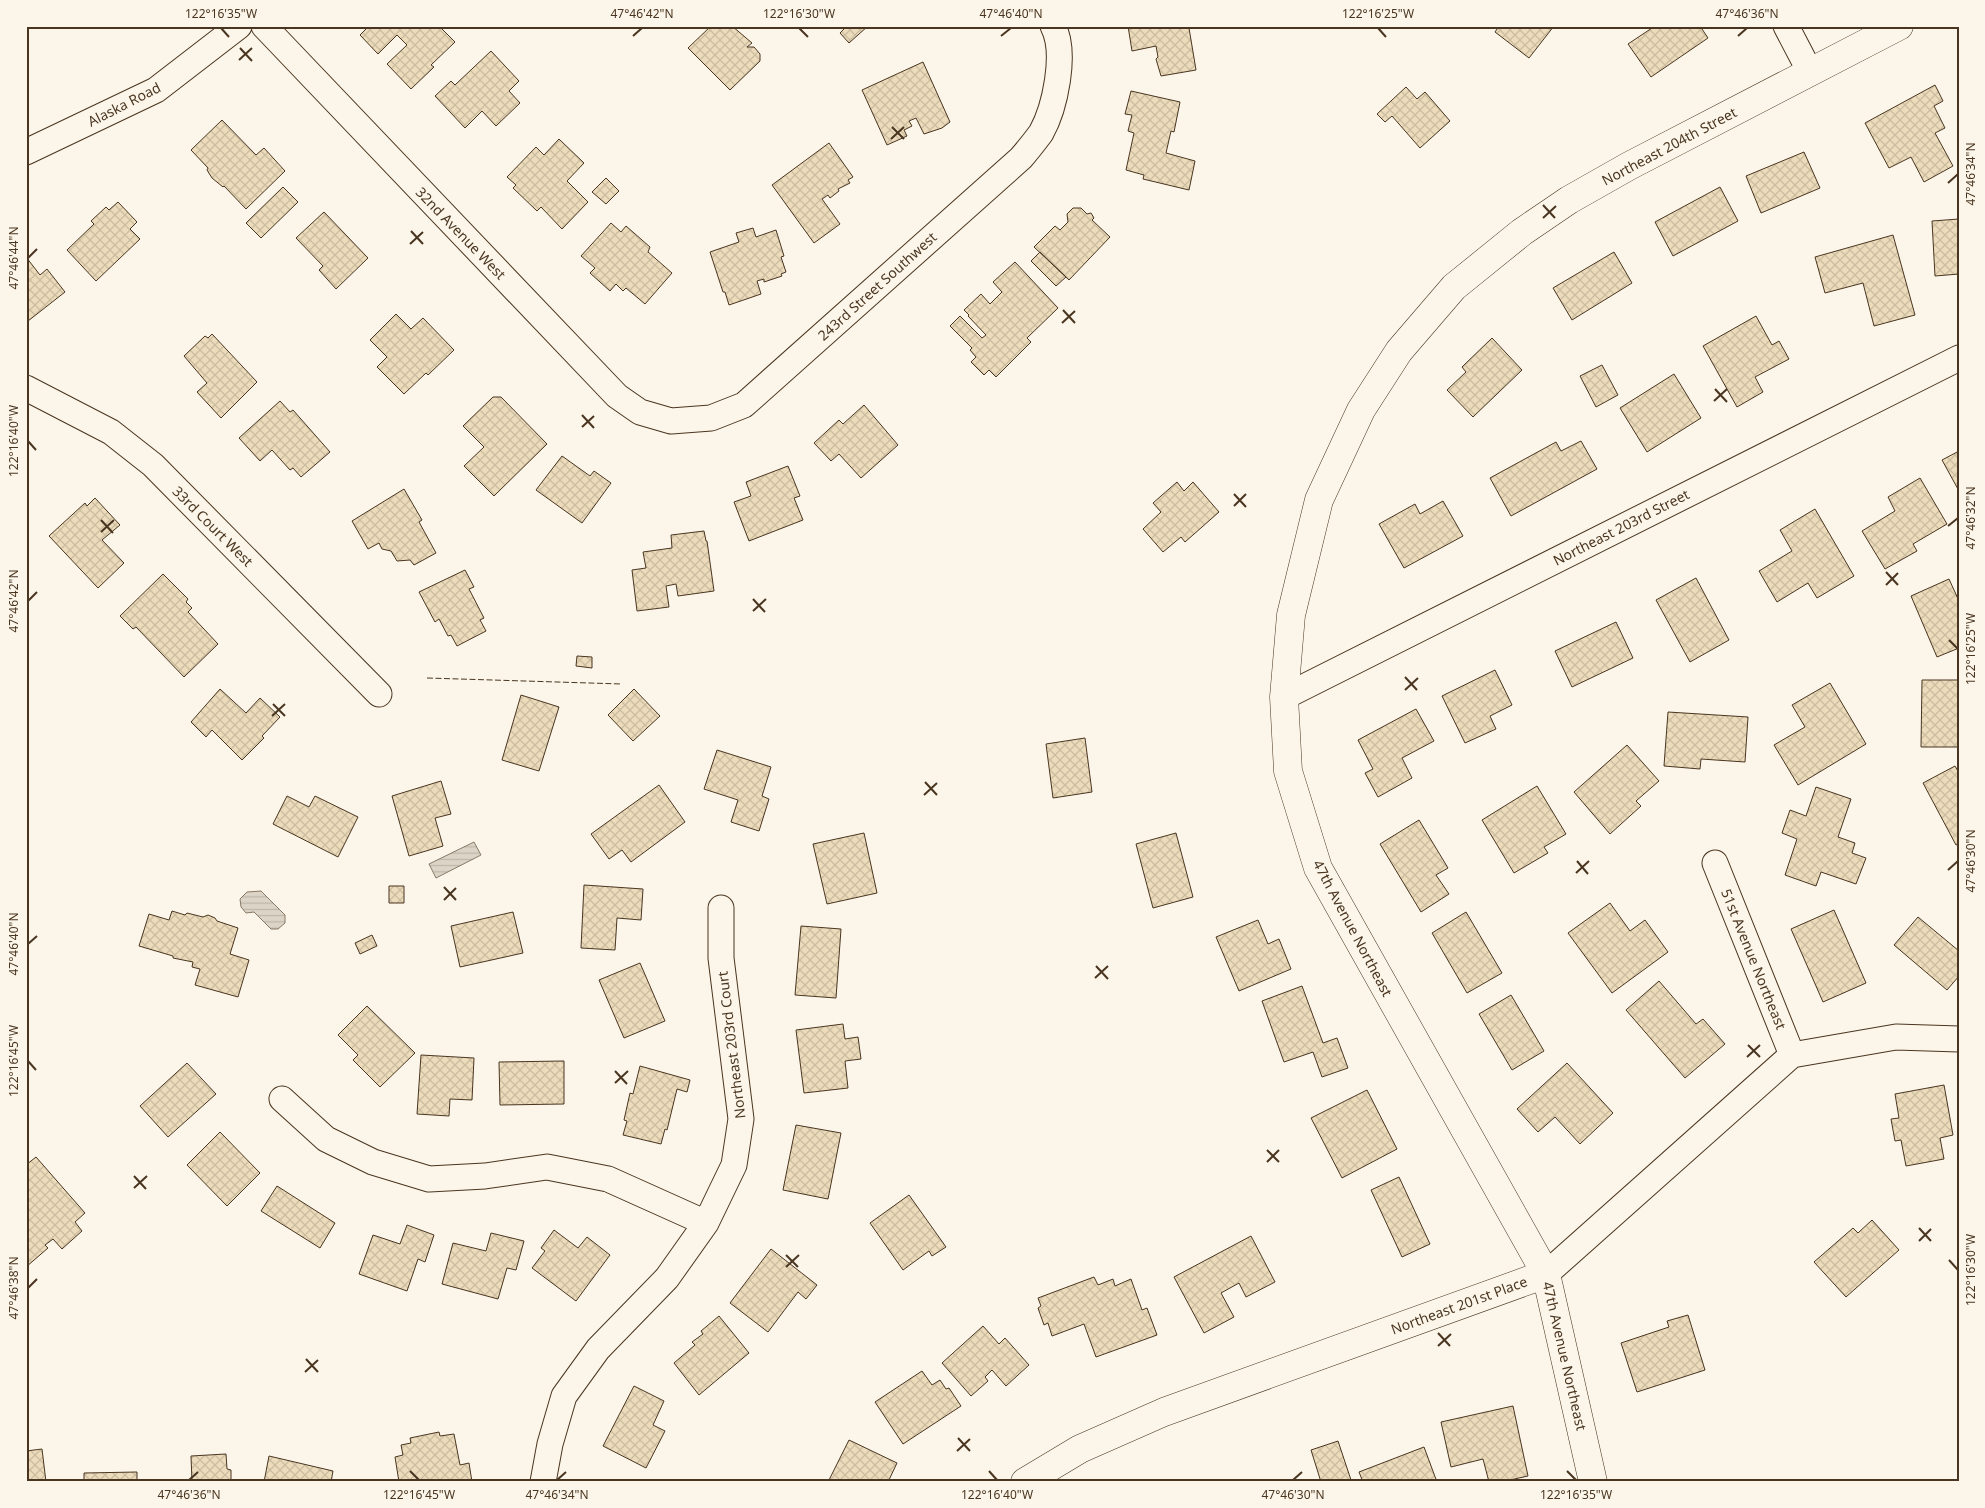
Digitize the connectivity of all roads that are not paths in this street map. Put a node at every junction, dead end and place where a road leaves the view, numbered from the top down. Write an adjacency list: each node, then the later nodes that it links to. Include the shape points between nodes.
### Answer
1 (239, 26): 7 (street, Alaska Road, via 156,90)
2 (264, 26): 11 (street, 32nd Avenue West, via 617,396 640,412)
3 (1053, 26): 11 (street, 243rd Street Southwest, via 1060,59 1052,107 1040,133 1021,158 744,405 711,418)
4 (1786, 26): 6 (street)
5 (1899, 26): 6 (street, Northeast 204th Street)
6 (1810, 72): 8 (street, Northeast 204th Street, via 1570,200 1522,232)
7 (26, 152)
8 (1454, 287): 13 (street, 47th Avenue Northeast, via 1399,351 1361,410 1320,500 1291,615)
9 (1959, 358): 13 (street, Northeast 203rd Street)
10 (26, 388): 12 (street, 33rd Court West, via 111,432 153,465)
11 (671, 421)
12 (378, 694)
13 (1284, 697): 20 (street, 47th Avenue Northeast, via 1288,771 1318,868)
14 (1715, 863): 17 (street, 51st Avenue Northeast)
15 (721, 908): 19 (street, Northeast 203rd Court, via 720,958 741,1119 734,1165)
16 (1959, 1040): 17 (street, via 1896,1037)
17 (1792, 1055): 20 (street, Northeast 201st Place)
18 (282, 1099): 19 (street, via 326,1139 373,1162 429,1179 485,1176 547,1167 608,1179)
19 (706, 1223): 21 (street, Northeast 203rd Court, via 667,1278 598,1349 564,1396)
20 (1546, 1274): 22 (street, Northeast 201st Place, via 1164,1412 1080,1449); 23 (street, 47th Avenue Northeast)
21 (543, 1482)
22 (1025, 1482)
23 (1593, 1482)

